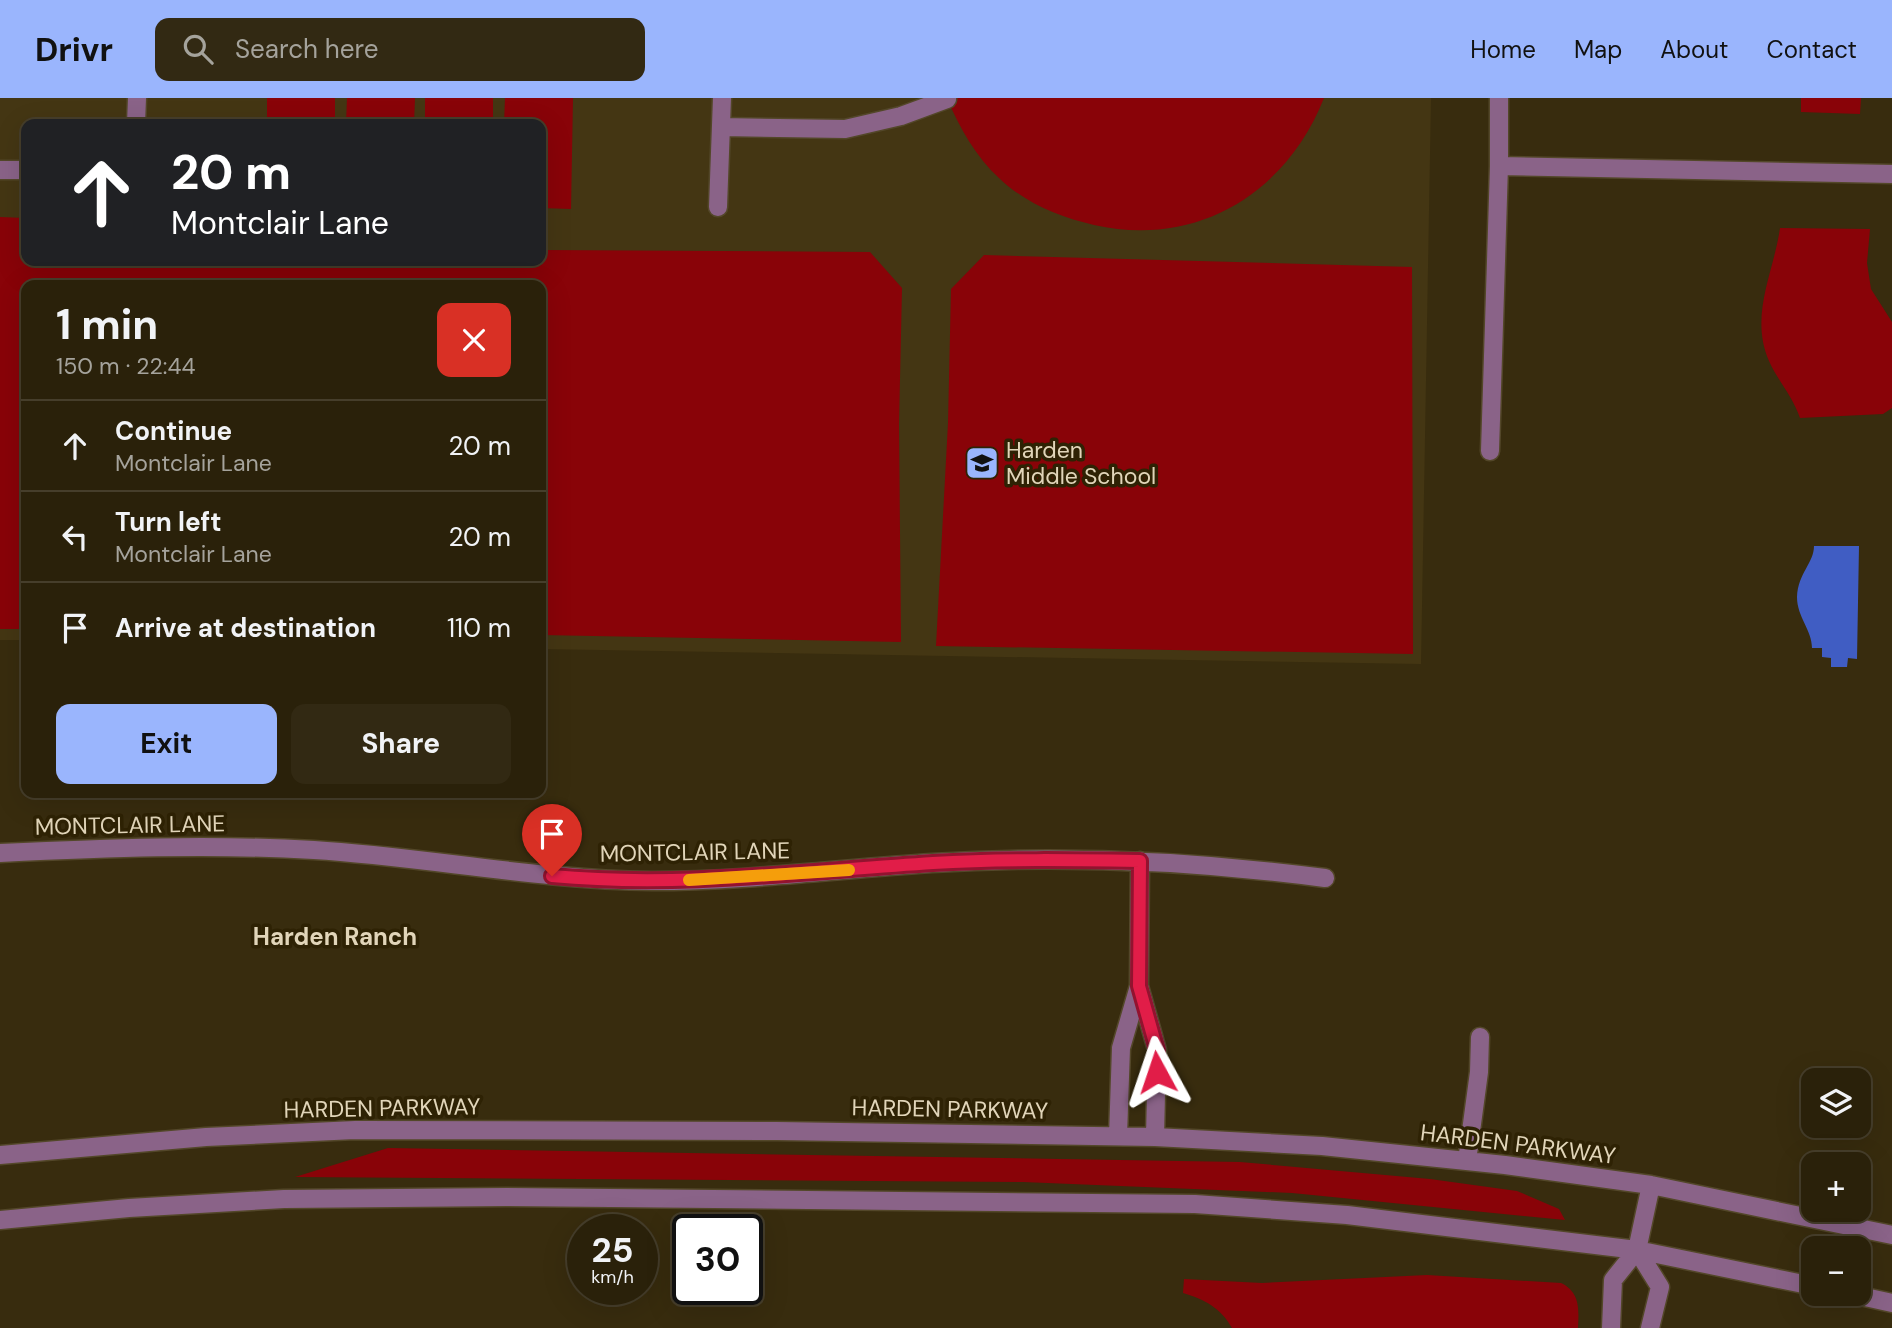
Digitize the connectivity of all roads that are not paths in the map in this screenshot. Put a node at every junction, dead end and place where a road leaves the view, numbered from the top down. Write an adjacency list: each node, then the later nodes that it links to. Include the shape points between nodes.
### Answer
1 (137, 98): 5 (street)
2 (722, 98): 6 (street)
3 (1499, 98): 7 (street)
4 (947, 99): 6 (street, via 845,129)
5 (136, 119)
6 (721, 127): 11 (street)
7 (1499, 166): 10 (street); 12 (street)
8 (0, 170): 9 (street)
9 (21, 170)
10 (1892, 174)
11 (718, 207)
12 (1490, 451)
13 (0, 853): 14 (street, MONTCLAIR LANE, via 131,847 313,850 544,876 657,881 995,860)
14 (1140, 861): 15 (street, MONTCLAIR LANE); 16 (street)
15 (1325, 878)
16 (1139, 986): 18 (street, via 1121,1048); 19 (street, via 1157,1050)
17 (1480, 1037): 21 (street)
18 (1118, 1136): 19 (street, HARDEN PARKWAY); 20 (street, HARDEN PARKWAY, via 355,1130)
19 (1155, 1137): 21 (street, HARDEN PARKWAY, via 1322,1146)
20 (0, 1155)
21 (1467, 1161): 22 (street, HARDEN PARKWAY)
22 (1651, 1185): 24 (street, HARDEN PARKWAY); 25 (street)
23 (0, 1220): 25 (street, via 284,1199 1062,1202 1347,1215)
24 (1892, 1234)
25 (1637, 1250): 26 (street); 29 (street, via 1613,1280); 30 (street, via 1660,1287)
26 (1801, 1284)
27 (1871, 1298): 28 (street)
28 (1892, 1303)
29 (1611, 1328)
30 (1650, 1328)

